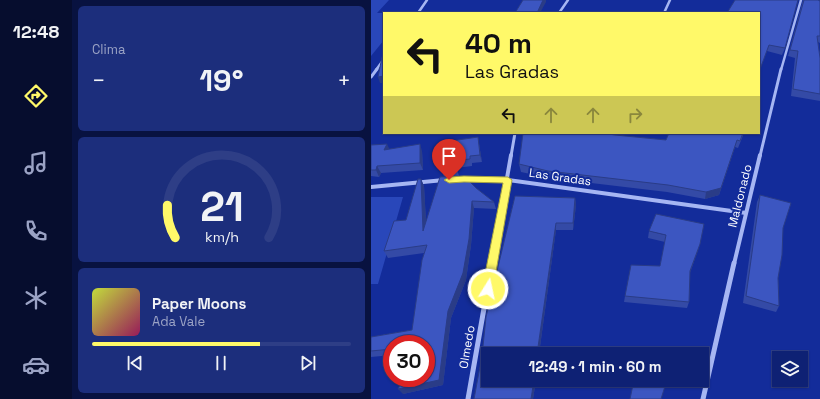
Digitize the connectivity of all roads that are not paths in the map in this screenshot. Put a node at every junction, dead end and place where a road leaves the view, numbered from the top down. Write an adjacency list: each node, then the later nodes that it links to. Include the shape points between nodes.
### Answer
1 (427, 0): 5 (street)
2 (568, 0): 6 (street)
3 (670, 0): 7 (street)
4 (801, 0): 15 (street, Maldonado, via 787,44)
5 (419, 12)
6 (560, 12)
7 (664, 12)
8 (383, 60): 9 (street)
9 (371, 77)
10 (515, 134): 13 (street, Olmedo)
11 (457, 179): 13 (street, Las Gradas)
12 (449, 180): 14 (street)
13 (508, 180): 15 (street, Las Gradas); 16 (street, Olmedo)
14 (371, 187)
15 (746, 212): 17 (street, Maldonado)
16 (468, 399)
17 (703, 399)

